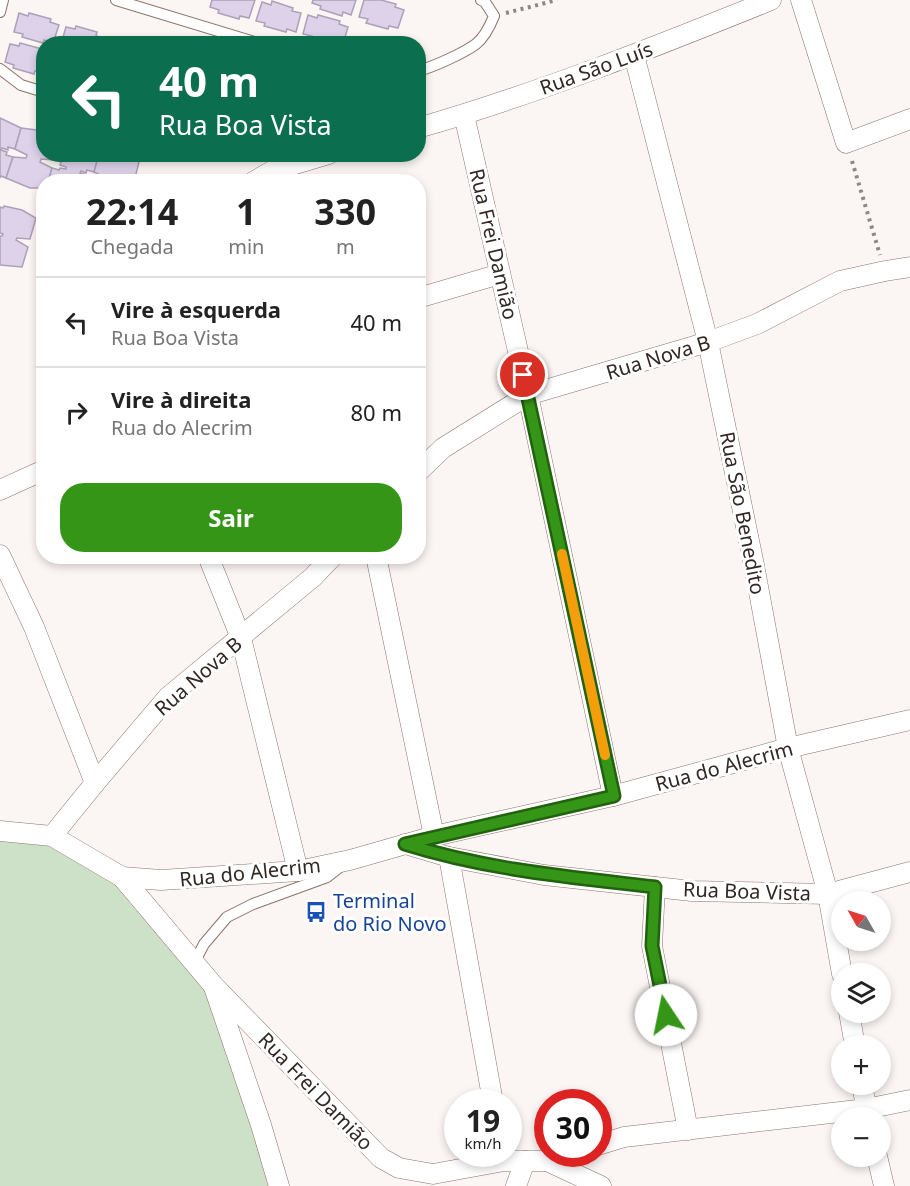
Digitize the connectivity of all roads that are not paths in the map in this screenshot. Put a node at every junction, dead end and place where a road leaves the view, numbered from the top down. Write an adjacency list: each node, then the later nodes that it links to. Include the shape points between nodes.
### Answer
1 (3, 0): 6 (lane)
2 (116, 0): 7 (lane)
3 (481, 0): 10 (lane, via 494,16 488,30 476,44)
4 (771, 0): 8 (street, Rua São Luís)
5 (801, 0): 13 (street, via 846,143)
6 (0, 12)
7 (235, 36)
8 (634, 55): 12 (street, Rua São Luís); 20 (street, Rua São Benedito)
9 (0, 69): 11 (lane, via 21,86)
10 (426, 69)
11 (36, 90)
12 (464, 115): 14 (street, Rua São Luís); 18 (street, Rua Frei Damião)
13 (910, 119)
14 (426, 126)
15 (302, 162): 16 (street)
16 (267, 174)
17 (910, 267): 20 (street, Rua Nova B, via 840,281 758,324)
18 (500, 274): 19 (street); 21 (street, Rua Frei Damião)
19 (426, 296)
20 (708, 342): 21 (street, Rua Nova B); 31 (street, Rua São Benedito)
21 (528, 395): 22 (street, Rua Nova B, via 443,448); 33 (street, Rua Frei Damião)
22 (426, 464)
23 (36, 474): 24 (street)
24 (0, 490)
25 (0, 555): 32 (street, via 34,627)
26 (211, 564): 29 (street)
27 (325, 564): 29 (street, Rua Nova B)
28 (378, 564): 36 (street)
29 (241, 638): 32 (street, Rua Nova B, via 168,697); 40 (street)
30 (910, 720): 31 (street, Rua do Alecrim)
31 (788, 748): 33 (street, Rua do Alecrim); 44 (street, Rua São Benedito)
32 (95, 783): 35 (street, Rua Nova B)
33 (614, 796): 36 (street, Rua do Alecrim)
34 (0, 831): 35 (street)
35 (52, 836): 42 (street, Rua do Alecrim)
36 (434, 836): 37 (street, Rua do Alecrim)
37 (405, 844): 38 (street, Rua Boa Vista); 39 (street, Rua do Alecrim)
38 (449, 857): 43 (street, Rua Boa Vista, via 544,875); 48 (street)
39 (350, 860): 40 (street, Rua do Alecrim); 45 (lane, via 327,877 253,903 227,917)
40 (298, 871): 42 (street, Rua do Alecrim, via 161,880)
41 (910, 872): 44 (street, Rua Boa Vista)
42 (122, 877): 45 (street, Rua Frei Damião)
43 (655, 887): 44 (street, Rua Boa Vista); 52 (street, via 652,946)
44 (828, 894): 46 (street, Rua São Benedito)
45 (194, 963): 47 (street, Rua Frei Damião)
46 (840, 963)
47 (213, 985): 57 (street, Rua Frei Damião, via 381,1158 399,1168 433,1174); 60 (street)
48 (491, 1089)
49 (910, 1100): 50 (street)
50 (887, 1107)
51 (831, 1116): 52 (street)
52 (688, 1130): 53 (street)
53 (612, 1141)
54 (522, 1160): 55 (street, Rua Frei Damião)
55 (525, 1161): 56 (street, Rua Frei Damião); 61 (street)
56 (534, 1161)
57 (462, 1167)
58 (560, 1167): 62 (street)
59 (880, 1167): 63 (street)
60 (279, 1186)
61 (516, 1186)
62 (601, 1186)
63 (884, 1186)

